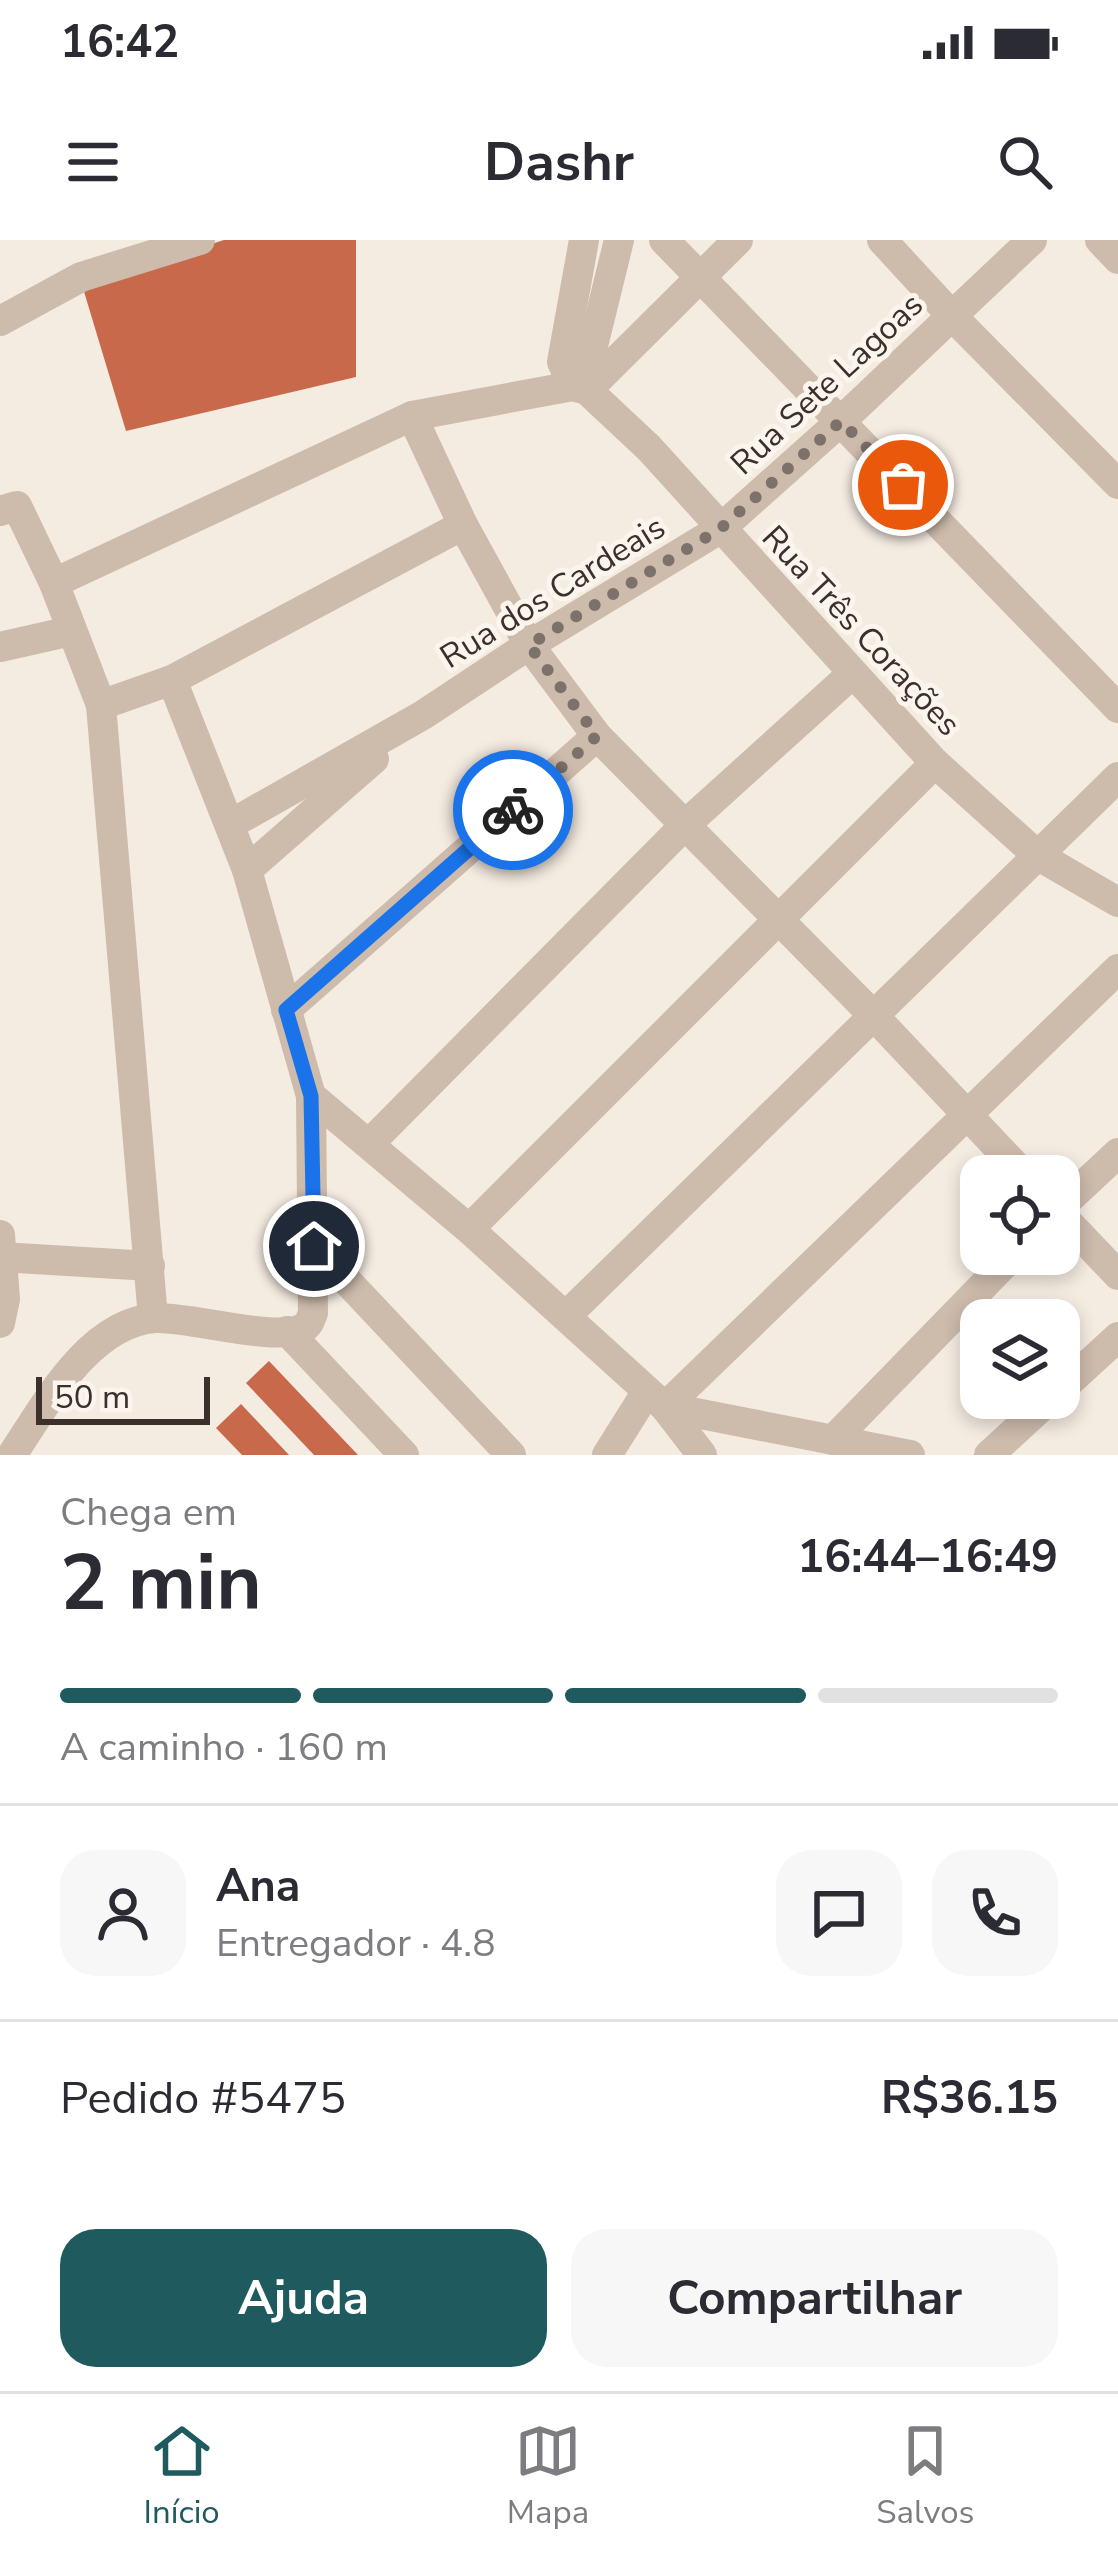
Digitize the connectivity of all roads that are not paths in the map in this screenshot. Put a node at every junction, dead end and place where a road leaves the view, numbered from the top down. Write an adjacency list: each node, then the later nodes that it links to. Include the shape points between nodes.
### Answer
1 (200, 240): 12 (street, via 81,277)
2 (584, 240): 13 (street, via 562,362)
3 (619, 240): 13 (street)
4 (664, 240): 10 (street)
5 (739, 240): 10 (street)
6 (882, 240): 11 (street)
7 (1032, 240): 11 (street, Rua Sete Lagoas)
8 (1100, 240): 9 (street)
9 (1118, 259)
10 (701, 276): 13 (street); 15 (street)
11 (952, 316): 15 (street, Rua Sete Lagoas); 16 (street)
12 (0, 321)
13 (580, 388): 14 (street); 19 (street, Rua Três Corações, via 649,448)
14 (412, 416): 18 (street); 20 (street)
15 (841, 421): 19 (street, Rua Sete Lagoas); 27 (street)
16 (1118, 484)
17 (9, 508): 20 (street)
18 (463, 525): 22 (street); 25 (street)
19 (720, 529): 22 (street, Rua dos Cardeais); 24 (street, Rua Três Corações)
20 (54, 583): 21 (street)
21 (71, 631): 23 (street); 26 (street)
22 (529, 645): 28 (street, Rua dos Cardeais); 29 (street)
23 (0, 647)
24 (852, 674): 30 (street, Rua Três Corações); 33 (street)
25 (172, 680): 26 (street); 32 (street)
26 (101, 705): 52 (street)
27 (1118, 708)
28 (423, 715): 32 (street, Rua dos Cardeais); 35 (street, Rua dos Cardeais)
29 (597, 736): 33 (street); 39 (street)
30 (935, 763): 34 (street, Rua Três Corações); 37 (street)
31 (1118, 777): 34 (street)
32 (230, 824): 35 (street)
33 (686, 824): 37 (street); 43 (street)
34 (1037, 855): 36 (street, Rua Três Corações); 40 (street)
35 (247, 870): 39 (street)
36 (1118, 902)
37 (776, 920): 40 (street); 47 (street)
38 (1118, 969): 42 (street)
39 (286, 1010): 41 (street)
40 (873, 1015): 42 (street); 55 (street)
41 (311, 1096): 43 (street); 50 (street)
42 (970, 1116): 45 (street); 61 (street)
43 (369, 1144): 47 (street)
44 (1118, 1154): 46 (street)
45 (1006, 1155)
46 (1080, 1190)
47 (469, 1229): 55 (street)
48 (1080, 1233): 54 (street)
49 (0, 1235): 51 (street)
50 (314, 1246): 58 (street, via 313,1313 302,1330); 67 (street)
51 (2, 1257): 52 (street); 57 (street)
52 (150, 1266): 56 (street)
53 (994, 1275): 63 (street)
54 (1118, 1275)
55 (566, 1316): 61 (street)
56 (154, 1318): 58 (street); 65 (street, via 116,1331 72,1366)
57 (0, 1323)
58 (286, 1331): 66 (street)
59 (1118, 1337): 60 (street)
60 (1080, 1372)
61 (655, 1400): 63 (street); 68 (street); 69 (street)
62 (1028, 1419): 70 (street)
63 (833, 1440): 64 (street)
64 (896, 1453)
65 (12, 1455)
66 (404, 1455)
67 (511, 1455)
68 (607, 1455)
69 (701, 1455)
70 (989, 1455)

